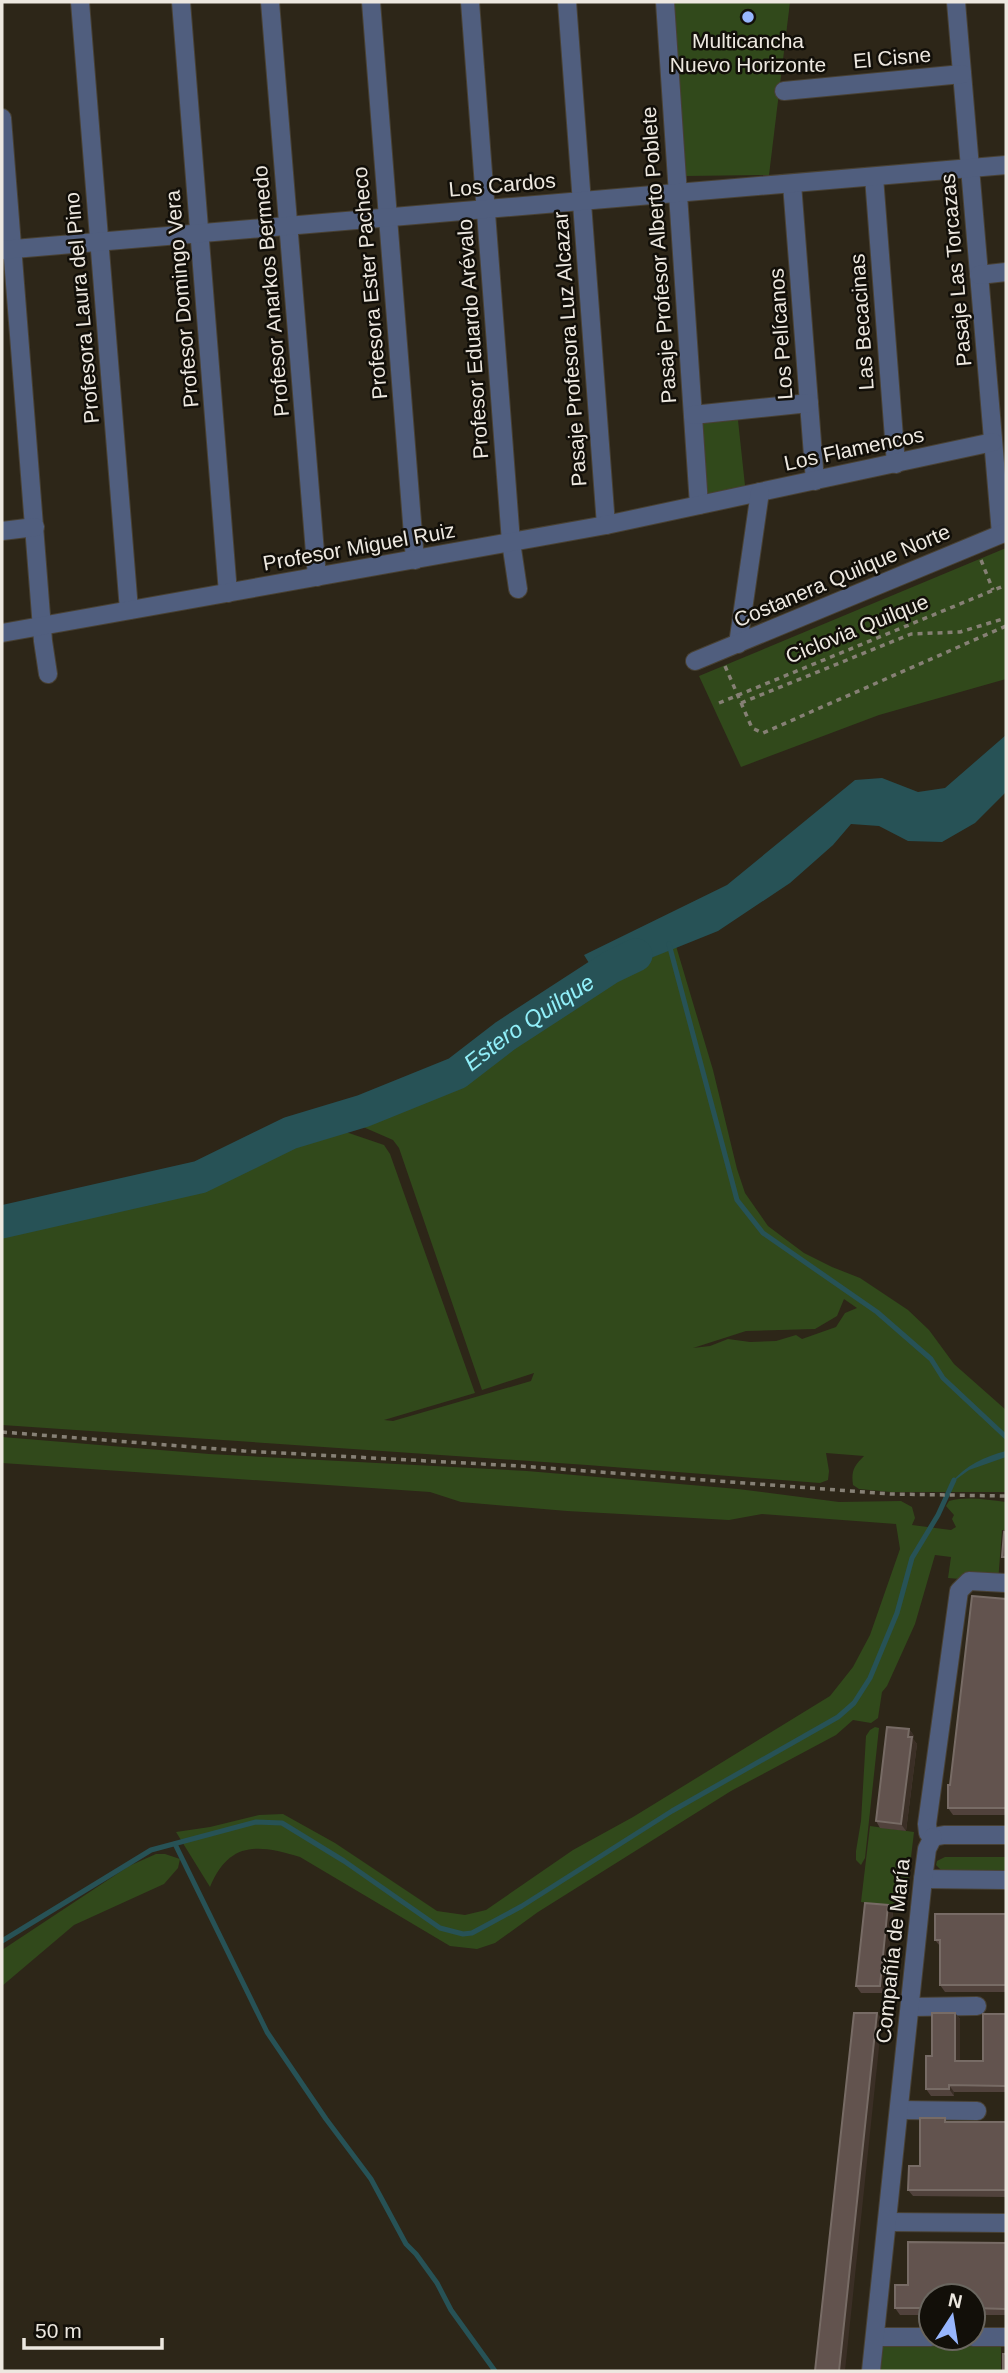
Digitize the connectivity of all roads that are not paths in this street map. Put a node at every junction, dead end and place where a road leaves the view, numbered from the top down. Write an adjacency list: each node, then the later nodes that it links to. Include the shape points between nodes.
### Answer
1 (80, 2): 22 (street, Profesora Laura del Pino)
2 (181, 2): 21 (street, Profesor Domingo Vera)
3 (270, 2): 20 (street, Profesor Anarkos Bermedo)
4 (371, 2): 19 (street, Profesora Ester Pacheco)
5 (471, 2): 18 (street, Profesor Eduardo Arévalo)
6 (567, 2): 17 (street, Pasaje Profesora Luz Alcazar)
7 (665, 2): 16 (street, Pasaje Profesor Alberto Poblete)
8 (956, 2): 9 (street, Pasaje Las Torcazas)
9 (962, 74): 10 (street, El Cisne); 13 (street, Pasaje Las Torcazas)
10 (784, 91)
11 (2, 118): 23 (street)
12 (1006, 165): 13 (street, Los Cardos)
13 (970, 169): 14 (street, Los Cardos); 25 (street, Pasaje Las Torcazas)
14 (874, 177): 15 (street, Los Cardos); 29 (street, Las Becacinas)
15 (792, 184): 16 (street, Los Cardos); 26 (street, Los Pelícanos)
16 (677, 193): 17 (street, Los Cardos); 27 (street, Pasaje Profesor Alberto Poblete)
17 (582, 201): 18 (street, Los Cardos); 34 (street, Pasaje Profesora Luz Alcazar)
18 (486, 209): 19 (street, Los Cardos); 38 (street, Profesor Eduardo Arévalo)
19 (388, 218): 20 (street, Los Cardos); 39 (street, Profesora Ester Pacheco)
20 (289, 226): 21 (street, Los Cardos); 40 (street, Profesor Anarkos Bermedo)
21 (199, 234): 22 (street, Los Cardos); 42 (street, Profesor Domingo Vera)
22 (99, 242): 23 (street, Los Cardos); 43 (street, Profesora Laura del Pino)
23 (8, 250): 35 (street)
24 (1006, 272): 25 (street)
25 (979, 275): 28 (street, Pasaje Las Torcazas)
26 (809, 403): 27 (street); 30 (street, Los Pelícanos)
27 (693, 415): 33 (street, Pasaje Profesor Alberto Poblete)
28 (993, 442): 29 (street, Los Flamencos); 37 (street, Pasaje Las Torcazas)
29 (896, 464): 30 (street, Los Flamencos)
30 (815, 481): 31 (street, Los Flamencos)
31 (760, 492): 32 (street, Los Flamencos); 46 (street)
32 (724, 500): 33 (street, Profesor Miguel Ruiz)
33 (699, 505): 34 (street, Profesor Miguel Ruiz)
34 (606, 525): 38 (street, Profesor Miguel Ruiz)
35 (34, 527): 36 (street); 44 (street)
36 (2, 531)
37 (1004, 533): 46 (street, Costanera Quilque Norte)
38 (511, 542): 39 (street, Profesor Miguel Ruiz); 41 (street, Profesor Eduardo Arévalo)
39 (415, 560): 40 (street, Profesor Miguel Ruiz)
40 (317, 577): 42 (street, Profesor Miguel Ruiz)
41 (518, 589)
42 (228, 593): 43 (street, Profesor Miguel Ruiz)
43 (129, 610): 44 (street, Profesor Miguel Ruiz)
44 (42, 626): 45 (street, Profesor Miguel Ruiz); 48 (street)
45 (2, 633)
46 (738, 644): 47 (street, Costanera Quilque Norte)
47 (695, 662)
48 (48, 674)
49 (1006, 1583): 51 (street, Compañía de María, via 970,1581 958,1591 927,1824)
50 (1006, 1835): 51 (street)
51 (933, 1837): 52 (street, Compañía de María)
52 (923, 1879): 53 (street); 55 (street, Compañía de María)
53 (1006, 1880)
54 (977, 2006): 55 (street)
55 (911, 2007): 56 (street, Compañía de María)
56 (900, 2110): 57 (street); 58 (street, Compañía de María)
57 (977, 2110)
58 (887, 2222): 59 (street); 60 (street, Compañía de María)
59 (1006, 2223)
60 (875, 2337): 61 (street); 64 (street, Compañía de María)
61 (917, 2337)
62 (987, 2337): 63 (street)
63 (1006, 2337)
64 (871, 2371)

